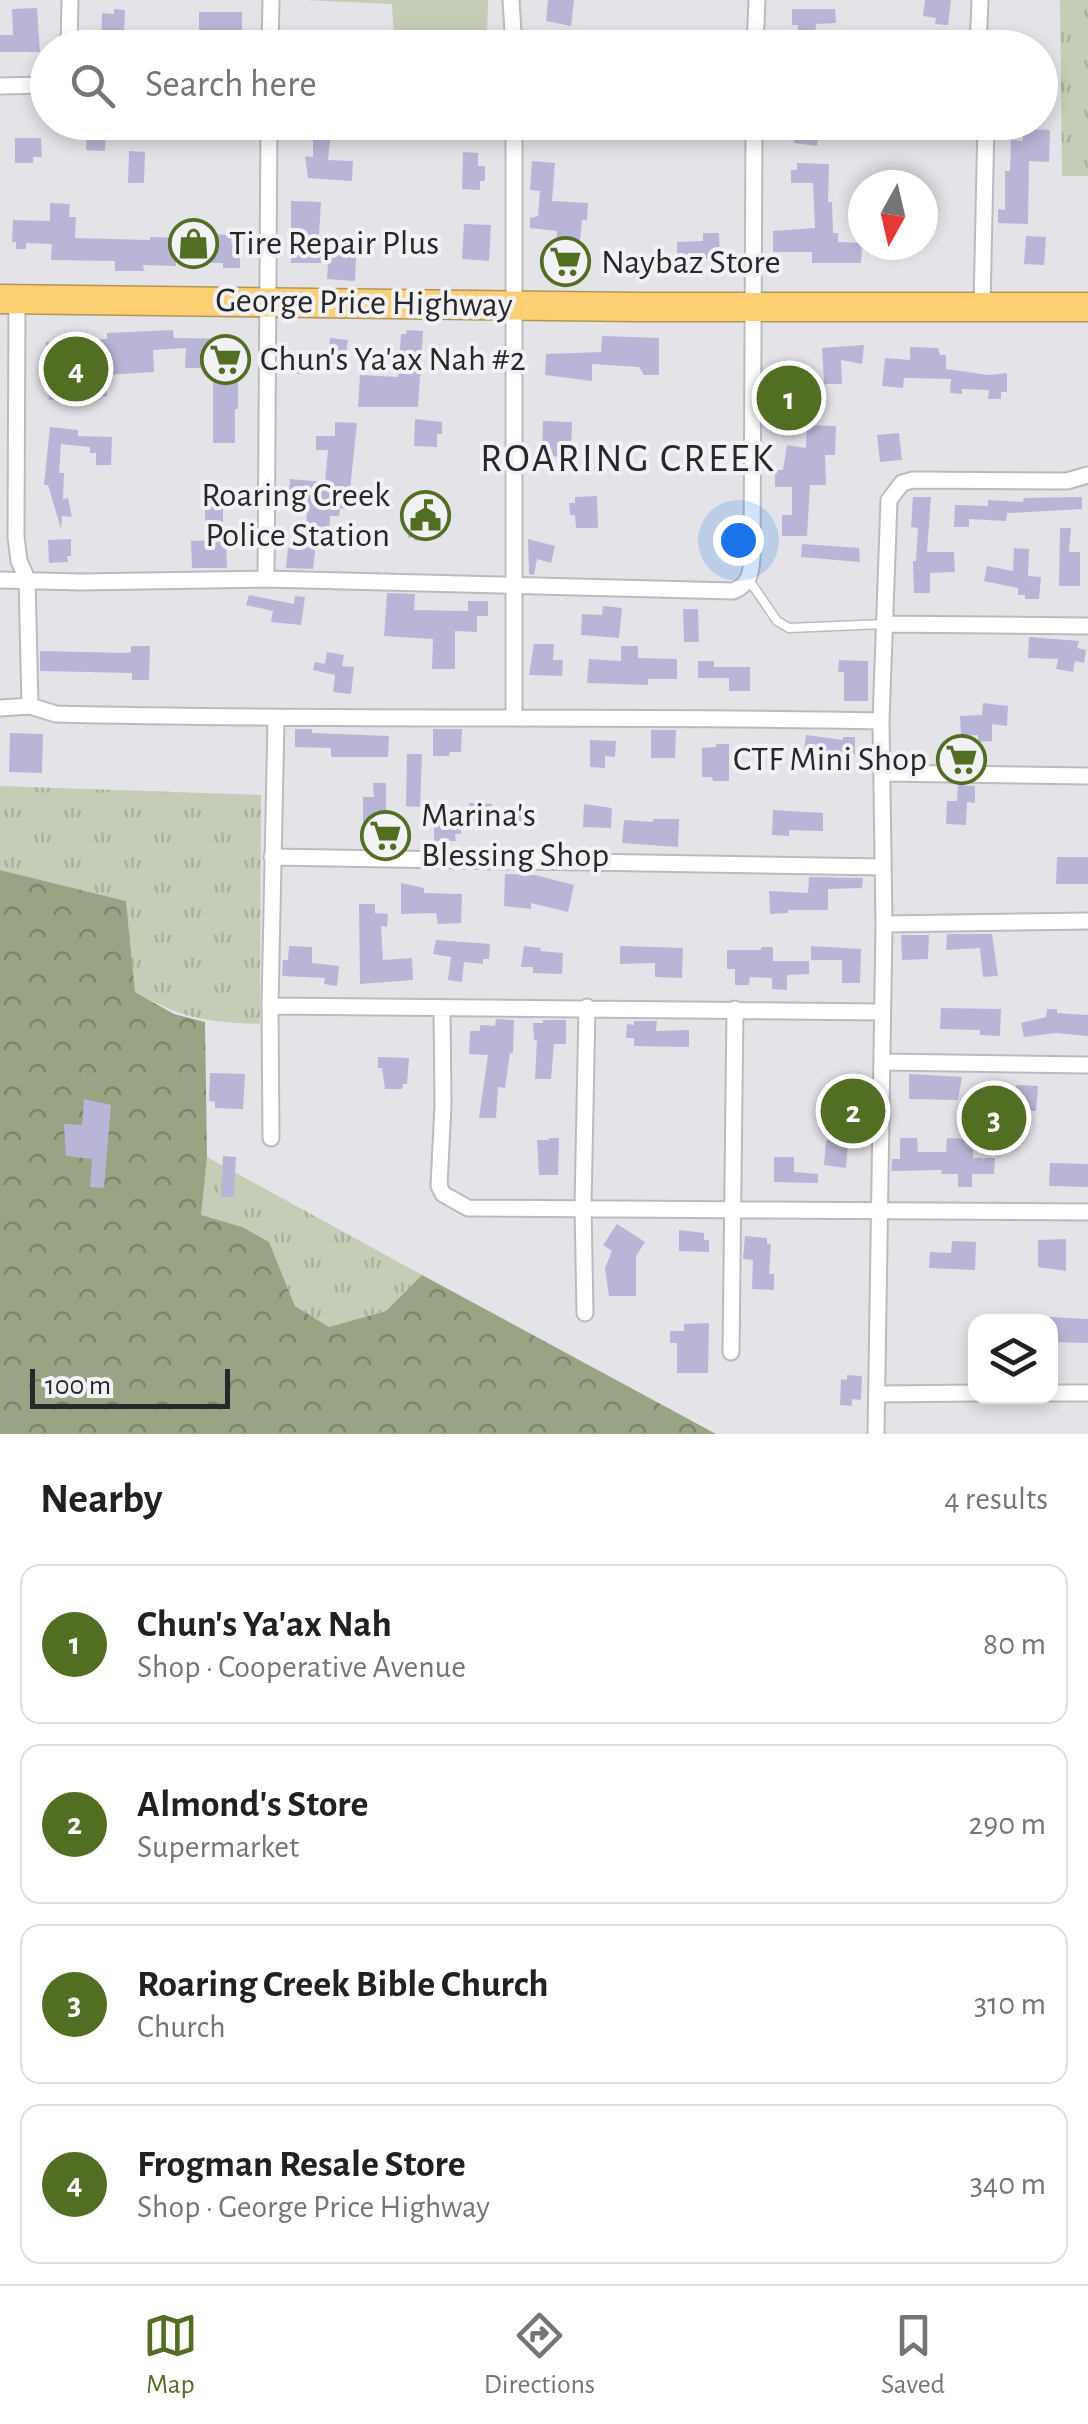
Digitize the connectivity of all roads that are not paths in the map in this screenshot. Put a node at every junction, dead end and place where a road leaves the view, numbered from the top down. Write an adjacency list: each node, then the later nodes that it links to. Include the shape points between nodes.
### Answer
1 (70, 0): 6 (street)
2 (270, 0): 7 (street)
3 (512, 0): 8 (street)
4 (757, 0): 9 (street)
5 (980, 0): 10 (street)
6 (69, 30)
7 (270, 30)
8 (513, 30)
9 (756, 30)
10 (979, 30)
11 (0, 86): 12 (street)
12 (30, 86)
13 (268, 140): 18 (street)
14 (514, 140): 19 (street)
15 (754, 140): 20 (street)
16 (986, 140): 21 (street)
17 (8, 299): 18 (highway, George Price Highway); 24 (street, via 16,538)
18 (266, 303): 19 (highway, George Price Highway); 25 (street)
19 (514, 305): 20 (highway, George Price Highway); 28 (street)
20 (753, 306): 21 (highway, George Price Highway); 27 (street)
21 (982, 306): 22 (highway, George Price Highway)
22 (1088, 307)
23 (1088, 474): 29 (street, via 1067,481 902,484 886,514)
24 (27, 578): 25 (street); 26 (street); 31 (street)
25 (266, 579): 28 (street)
26 (0, 580)
27 (749, 580): 28 (street, via 734,591); 29 (lane, via 789,628)
28 (515, 585): 33 (street)
29 (884, 624): 30 (street); 35 (street)
30 (1088, 626)
31 (30, 706): 32 (street); 34 (street, via 56,714)
32 (0, 708)
33 (514, 717): 34 (street); 35 (street)
34 (276, 720): 38 (street)
35 (881, 721): 36 (street)
36 (884, 773): 37 (street); 39 (street)
37 (1088, 776)
38 (272, 857): 39 (street); 42 (street)
39 (883, 867): 41 (street)
40 (1088, 921): 41 (street)
41 (884, 924): 46 (street)
42 (270, 1006): 45 (street); 49 (street)
43 (587, 1008): 44 (street); 45 (street); 50 (street)
44 (735, 1009): 46 (street); 51 (street)
45 (442, 1010): 50 (street, via 438,1161 444,1194 468,1208)
46 (881, 1012): 47 (street)
47 (882, 1062): 48 (street); 52 (street)
48 (1088, 1065)
49 (272, 1138)
50 (583, 1206): 51 (street); 54 (street)
51 (734, 1209): 52 (street); 55 (street)
52 (879, 1210): 53 (street); 58 (street)
53 (1088, 1212)
54 (585, 1313)
55 (732, 1352)
56 (1058, 1393): 57 (street)
57 (1088, 1393)
58 (878, 1394): 59 (street); 60 (street)
59 (968, 1394)
60 (876, 1434)

